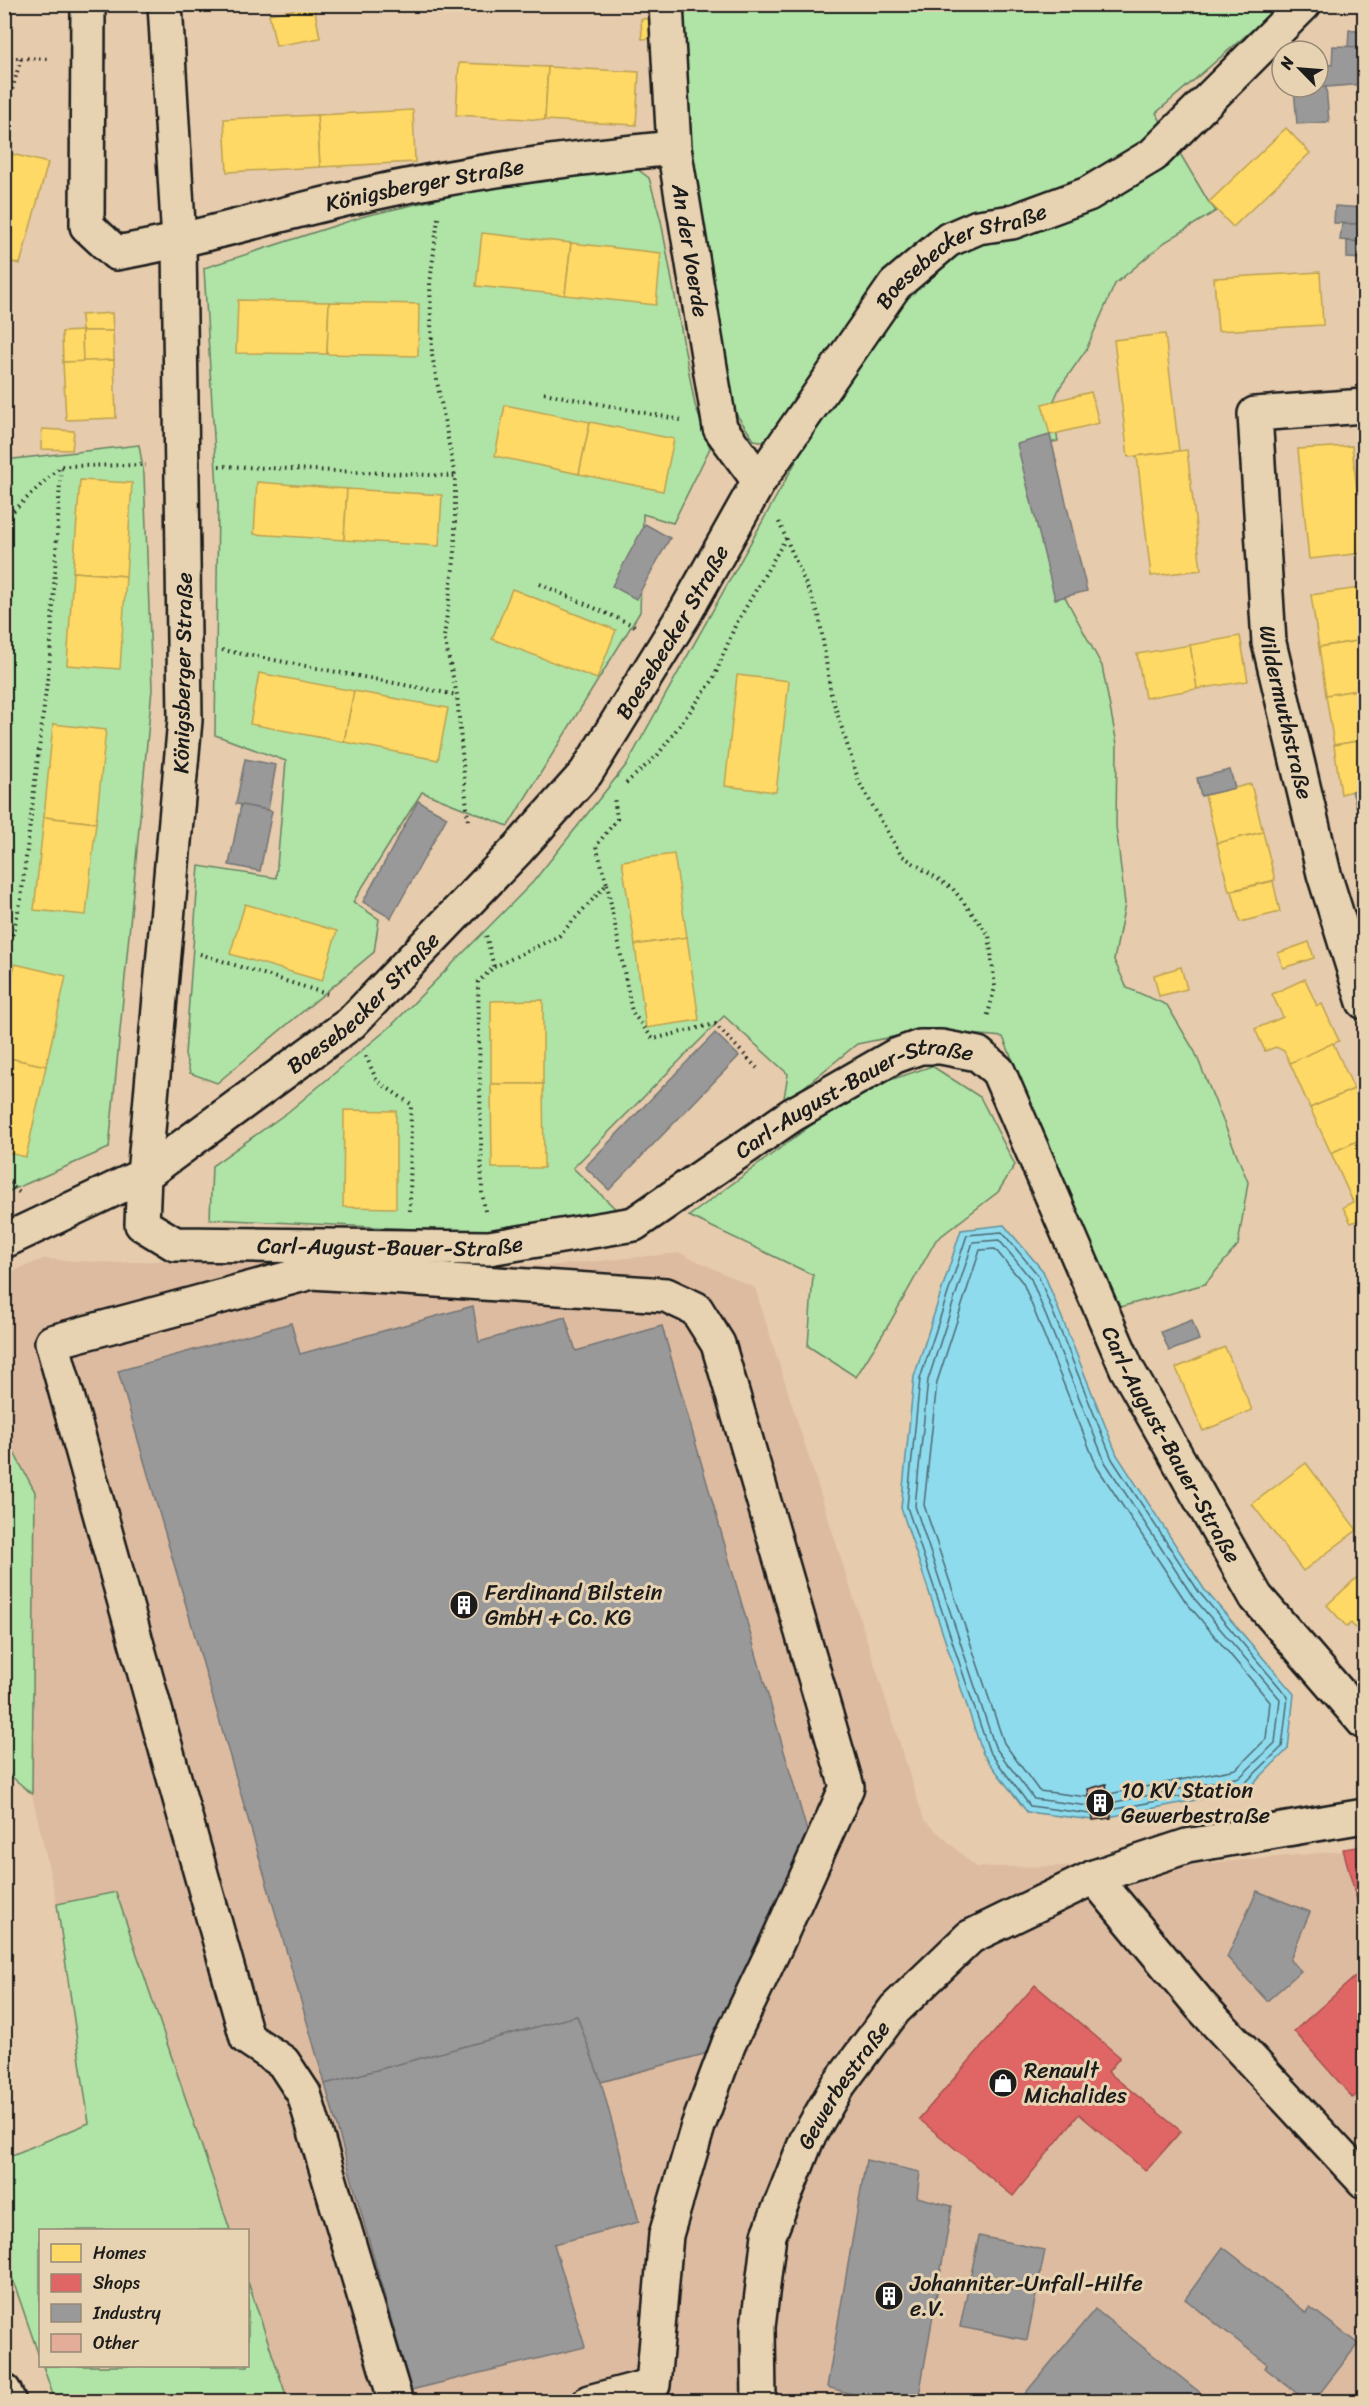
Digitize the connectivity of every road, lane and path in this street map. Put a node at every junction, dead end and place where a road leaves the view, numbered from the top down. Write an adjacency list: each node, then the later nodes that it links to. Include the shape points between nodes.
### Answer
1 (88, 4): 9 (street, via 87,226 116,253)
2 (165, 4): 9 (street, Königsberger Straße)
3 (666, 4): 7 (street, An der Voerde)
4 (1305, 4): 14 (street, Boesebecker Straße, via 1153,155 1088,194 948,240 895,285)
5 (4, 58): 6 (path, via 21,58)
6 (7, 108)
7 (674, 148): 8 (street, Königsberger Straße, via 588,156); 12 (street, An der Voerde)
8 (443, 178): 9 (street, Königsberger Straße); 19 (path, via 430,283 432,355 455,476 456,552 444,637)
9 (179, 242): 18 (street, Königsberger Straße)
10 (544, 393): 12 (path)
11 (1365, 406): 27 (street, Wildermuthstraße, via 1255,414 1269,643 1324,874)
12 (720, 428): 14 (street, An der Voerde)
13 (61, 466): 26 (path, via 50,657 21,899)
14 (759, 481): 15 (path); 17 (street, Boesebecker Straße)
15 (786, 538): 21 (path, via 735,626 713,680 657,756); 28 (path, via 819,615 831,694 859,782 902,855 953,889 989,935 995,987)
16 (540, 584): 17 (path)
17 (668, 641): 20 (street, Boesebecker Straße)
18 (185, 643): 19 (path); 30 (street, Königsberger Straße, via 185,720)
19 (457, 695): 22 (path)
20 (586, 773): 21 (path); 24 (street, Boesebecker Straße)
21 (614, 794): 23 (path, via 617,819 596,846)
22 (468, 821)
23 (607, 884): 25 (path, via 559,936); 29 (path, via 632,1012 653,1039 715,1024)
24 (476, 894): 25 (path); 30 (street, Boesebecker Straße, via 351,1023)
25 (494, 967): 33 (path, via 478,982 482,1192)
26 (4, 970)
27 (1365, 1002)
28 (978, 1054): 33 (street, Carl-August-Bauer-Straße, via 920,1047 895,1056 792,1115 634,1224); 35 (street, Carl-August-Bauer-Straße, via 998,1071 1126,1370 1256,1597)
29 (757, 1068)
30 (144, 1175): 31 (street, Boesebecker Straße); 32 (street, Carl-August-Bauer-Straße, via 142,1224 175,1244)
31 (4, 1242)
32 (250, 1244): 33 (street, Carl-August-Bauer-Straße); 34 (street)
33 (489, 1248)
34 (262, 1286): 41 (street, via 52,1342 247,2038 283,2062 304,2094); 42 (street, via 312,1272 666,1295 696,1309 718,1344 846,1787 729,2043 699,2126 666,2235 653,2385)
35 (1365, 1722)
36 (1365, 1816): 37 (street, Gewerbestraße, via 1187,1846)
37 (1094, 1877): 38 (street, via 1201,2006); 43 (street, Gewerbestraße, via 970,1937 895,2009 837,2086 807,2139 770,2235 758,2327)
38 (1365, 2181)
39 (4, 2391): 40 (street)
40 (9, 2402)
41 (396, 2402)
42 (590, 2402)
43 (759, 2402)

